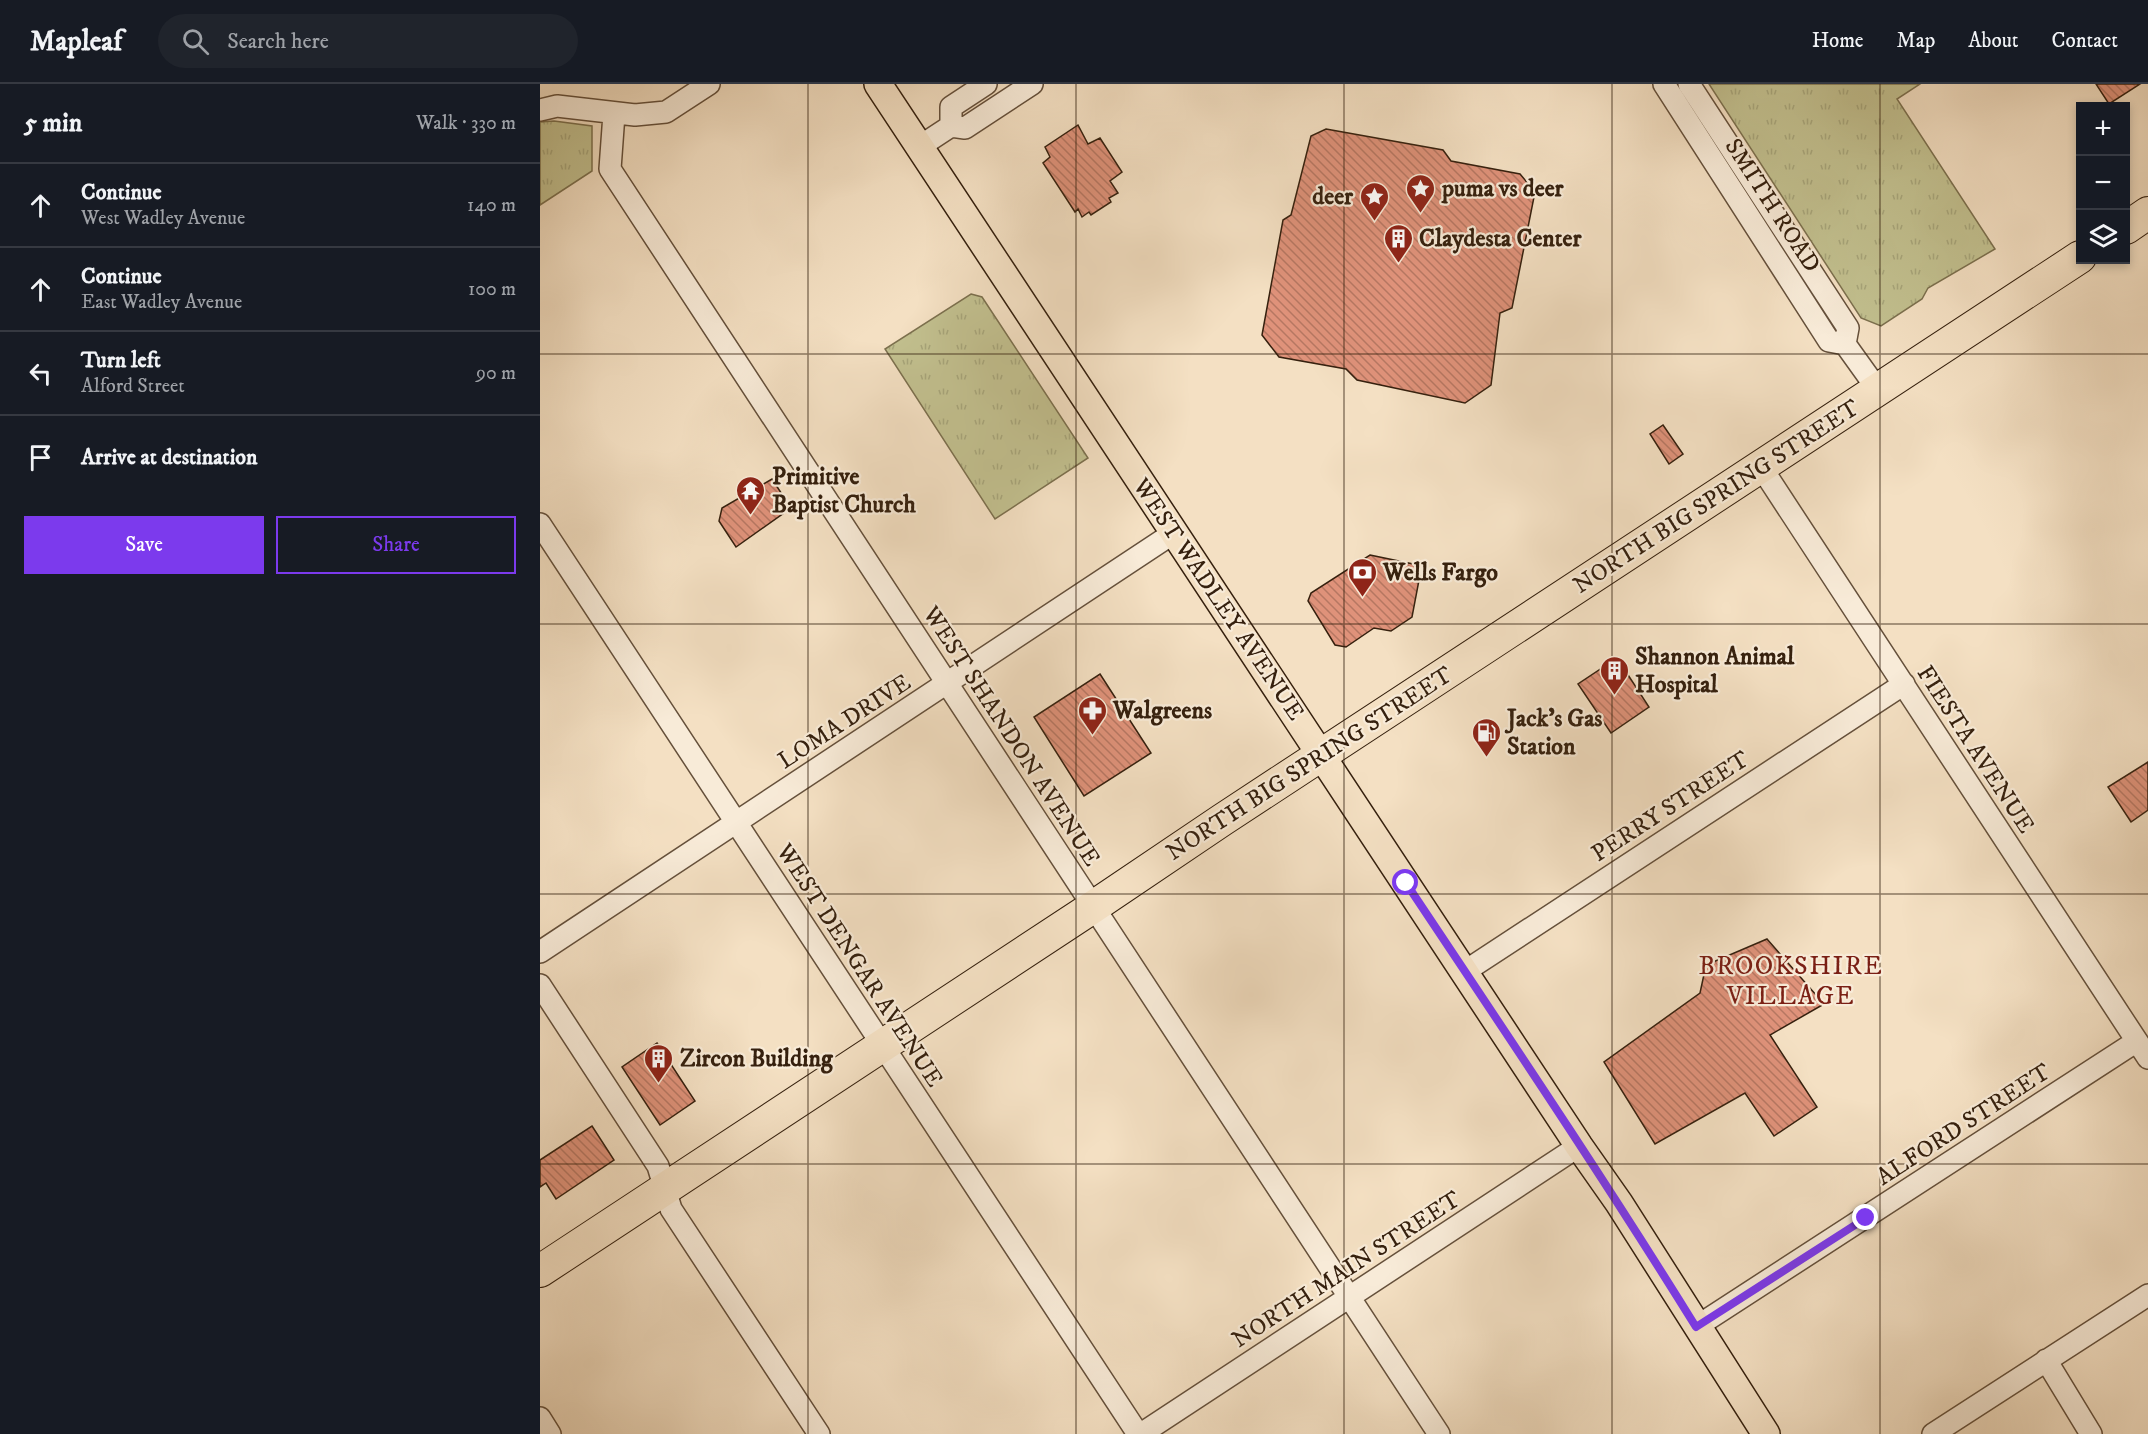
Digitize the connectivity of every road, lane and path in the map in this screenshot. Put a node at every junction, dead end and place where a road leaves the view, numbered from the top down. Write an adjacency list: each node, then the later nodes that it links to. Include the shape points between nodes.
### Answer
1 (709, 84): 8 (street, via 666,112)
2 (878, 84): 10 (main road, WEST WADLEY AVENUE)
3 (986, 84): 9 (street, via 951,107)
4 (1032, 84): 9 (street, via 965,128)
5 (1664, 84): 14 (street, SMITH ROAD, via 1829,341)
6 (1689, 84): 14 (street, SMITH ROAD, via 1848,328)
7 (540, 110): 8 (street, via 557,106)
8 (614, 114): 19 (street, WEST SHANDON AVENUE, via 610,169)
9 (951, 126): 10 (street)
10 (919, 147): 18 (main road, WEST WADLEY AVENUE)
11 (2148, 213): 12 (highway)
12 (2130, 225)
13 (2076, 260): 15 (highway, NORTH BIG SPRING STREET)
14 (1845, 344): 15 (street, SMITH ROAD)
15 (1878, 390): 16 (highway, NORTH BIG SPRING STREET)
16 (1761, 466): 20 (street, FIESTA AVENUE); 21 (highway, NORTH BIG SPRING STREET)
17 (540, 524): 22 (street, WEST DENGAR AVENUE)
18 (1175, 532): 19 (street, LOMA DRIVE); 21 (main road, WEST WADLEY AVENUE)
19 (946, 684): 22 (street, LOMA DRIVE); 23 (street, WEST SHANDON AVENUE)
20 (1904, 684): 25 (street, PERRY STREET); 28 (street, FIESTA AVENUE)
21 (1322, 754): 23 (highway, NORTH BIG SPRING STREET); 25 (main road, WEST WADLEY AVENUE)
22 (735, 822): 24 (street, LOMA DRIVE); 27 (street, WEST DENGAR AVENUE)
23 (1093, 907): 27 (highway, NORTH BIG SPRING STREET); 33 (street, WEST SHANDON AVENUE)
24 (540, 952)
25 (1464, 972): 29 (main road, WEST WADLEY AVENUE)
26 (540, 985): 30 (street, via 658,1166)
27 (881, 1045): 30 (highway, NORTH BIG SPRING STREET); 39 (street, WEST DENGAR AVENUE)
28 (2142, 1050): 34 (street, ALFORD STREET)
29 (1579, 1146): 33 (street, NORTH MAIN STREET); 34 (main road, WEST WADLEY AVENUE)
30 (665, 1187): 31 (highway, NORTH BIG SPRING STREET); 38 (street, via 671,1209)
31 (540, 1271)
32 (2148, 1294): 35 (street)
33 (1350, 1297): 39 (street, NORTH MAIN STREET); 40 (street, WEST SHANDON AVENUE)
34 (1696, 1327): 41 (main road, WEST WADLEY AVENUE)
35 (2046, 1360): 42 (street); 43 (street)
36 (540, 1418): 37 (street)
37 (550, 1434)
38 (819, 1434)
39 (1140, 1434)
40 (1440, 1434)
41 (1766, 1434)
42 (1933, 1434)
43 (2091, 1434)

